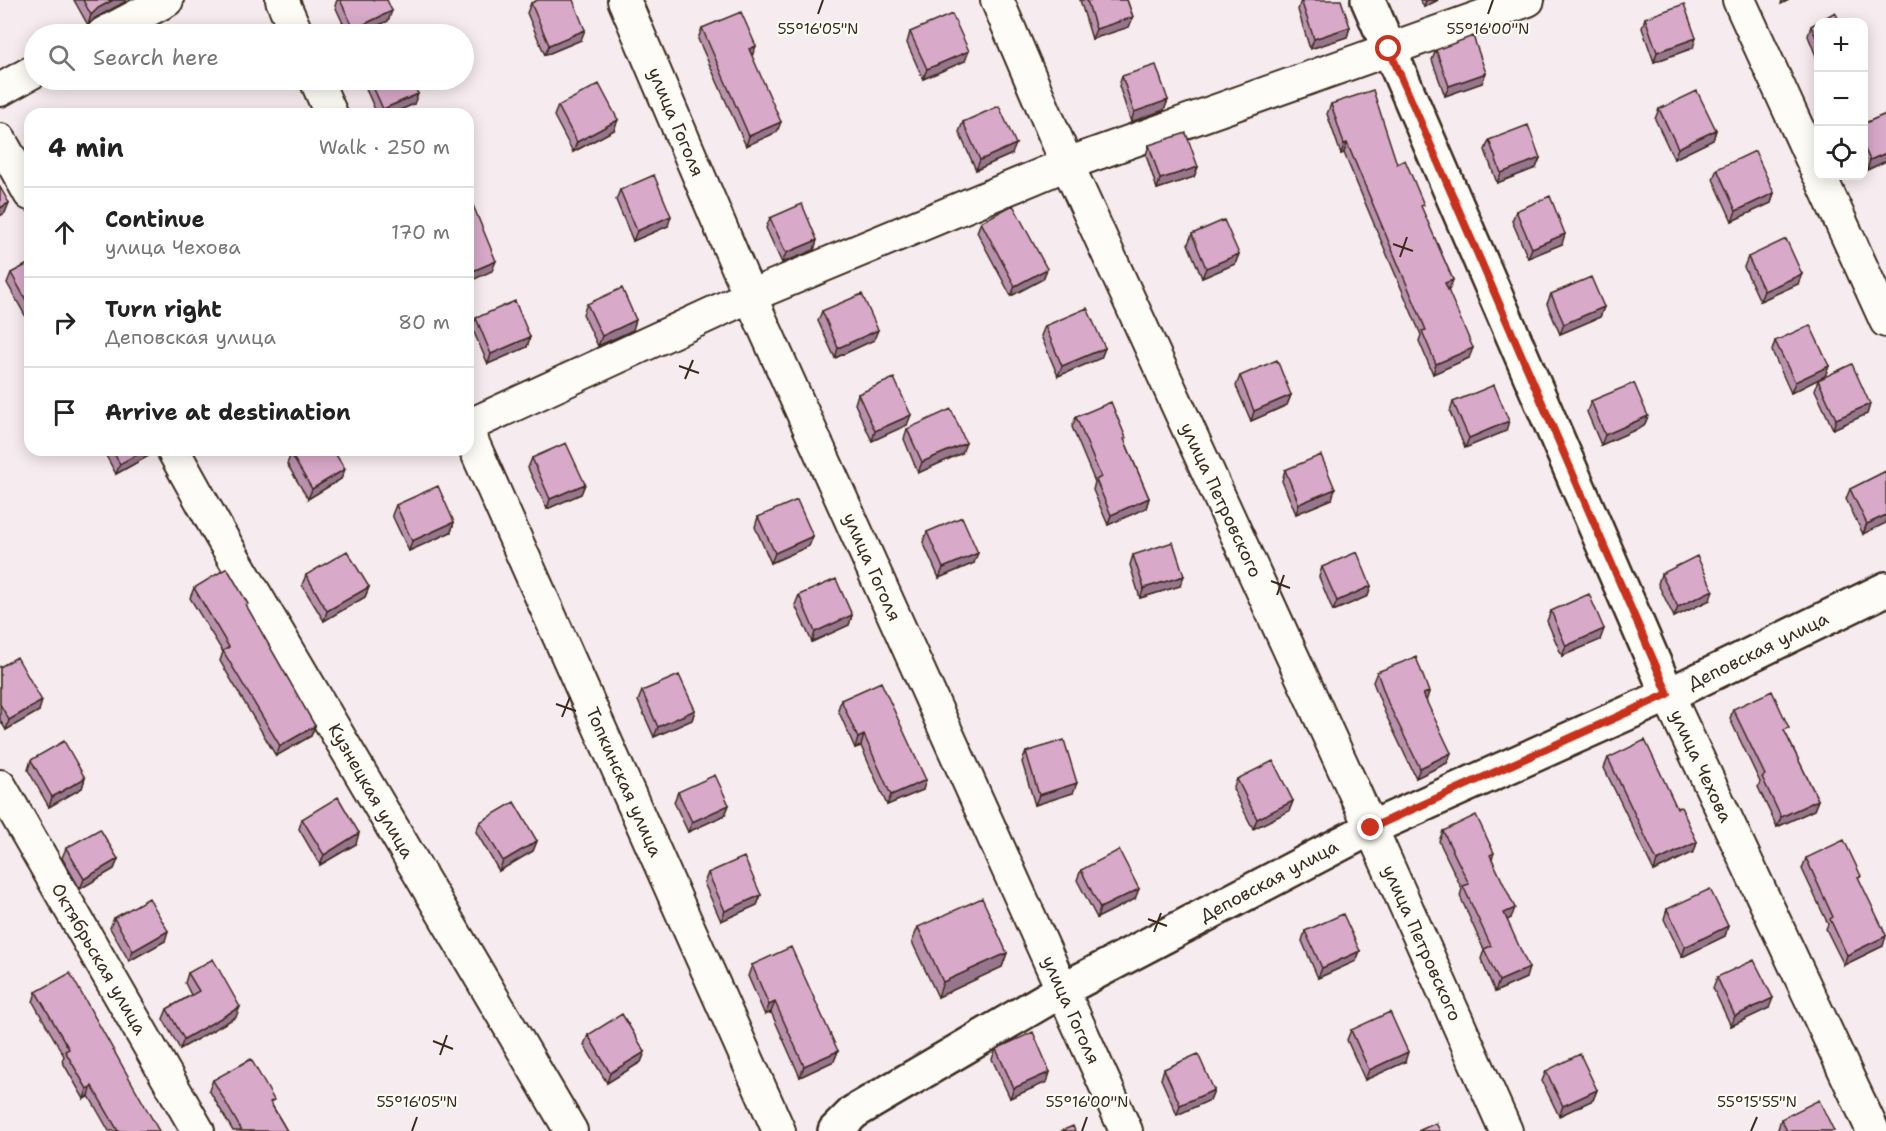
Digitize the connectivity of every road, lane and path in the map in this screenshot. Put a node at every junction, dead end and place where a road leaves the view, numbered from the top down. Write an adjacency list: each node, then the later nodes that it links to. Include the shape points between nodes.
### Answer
1 (167, 0): 8 (street)
2 (282, 0): 9 (street)
3 (624, 0): 20 (street, улица Гоголя)
4 (997, 0): 17 (street, улица Петровского)
5 (1368, 0): 10 (street, улица Чехова)
6 (1528, 0): 10 (street)
7 (1739, 0): 16 (street)
8 (122, 24)
9 (293, 24)
10 (1389, 49): 17 (street); 26 (street, улица Чехова)
11 (24, 77): 12 (street)
12 (0, 90)
13 (320, 90): 14 (street)
14 (328, 108)
15 (0, 140): 19 (street)
16 (1814, 163)
17 (1067, 164): 20 (street); 28 (street, улица Петровского)
18 (1822, 180): 21 (street)
19 (24, 183)
20 (750, 296): 22 (street); 29 (street, улица Гоголя)
21 (1886, 321)
22 (474, 423)
23 (474, 445): 32 (street, Топкинская улица)
24 (176, 456): 31 (street, Кузнецкая улица)
25 (1886, 589): 26 (street, Деповская улица)
26 (1668, 694): 28 (street, Деповская улица); 36 (street, улица Чехова)
27 (0, 786): 30 (street, Октябрьская улица)
28 (1371, 828): 29 (street, Деповская улица); 35 (street, улица Петровского)
29 (1062, 990): 33 (street, Деповская улица, via 854,1112); 34 (street, улица Гоголя)
30 (198, 1131)
31 (571, 1131)
32 (779, 1131)
33 (835, 1131)
34 (1126, 1131)
35 (1506, 1131)
36 (1873, 1131)

